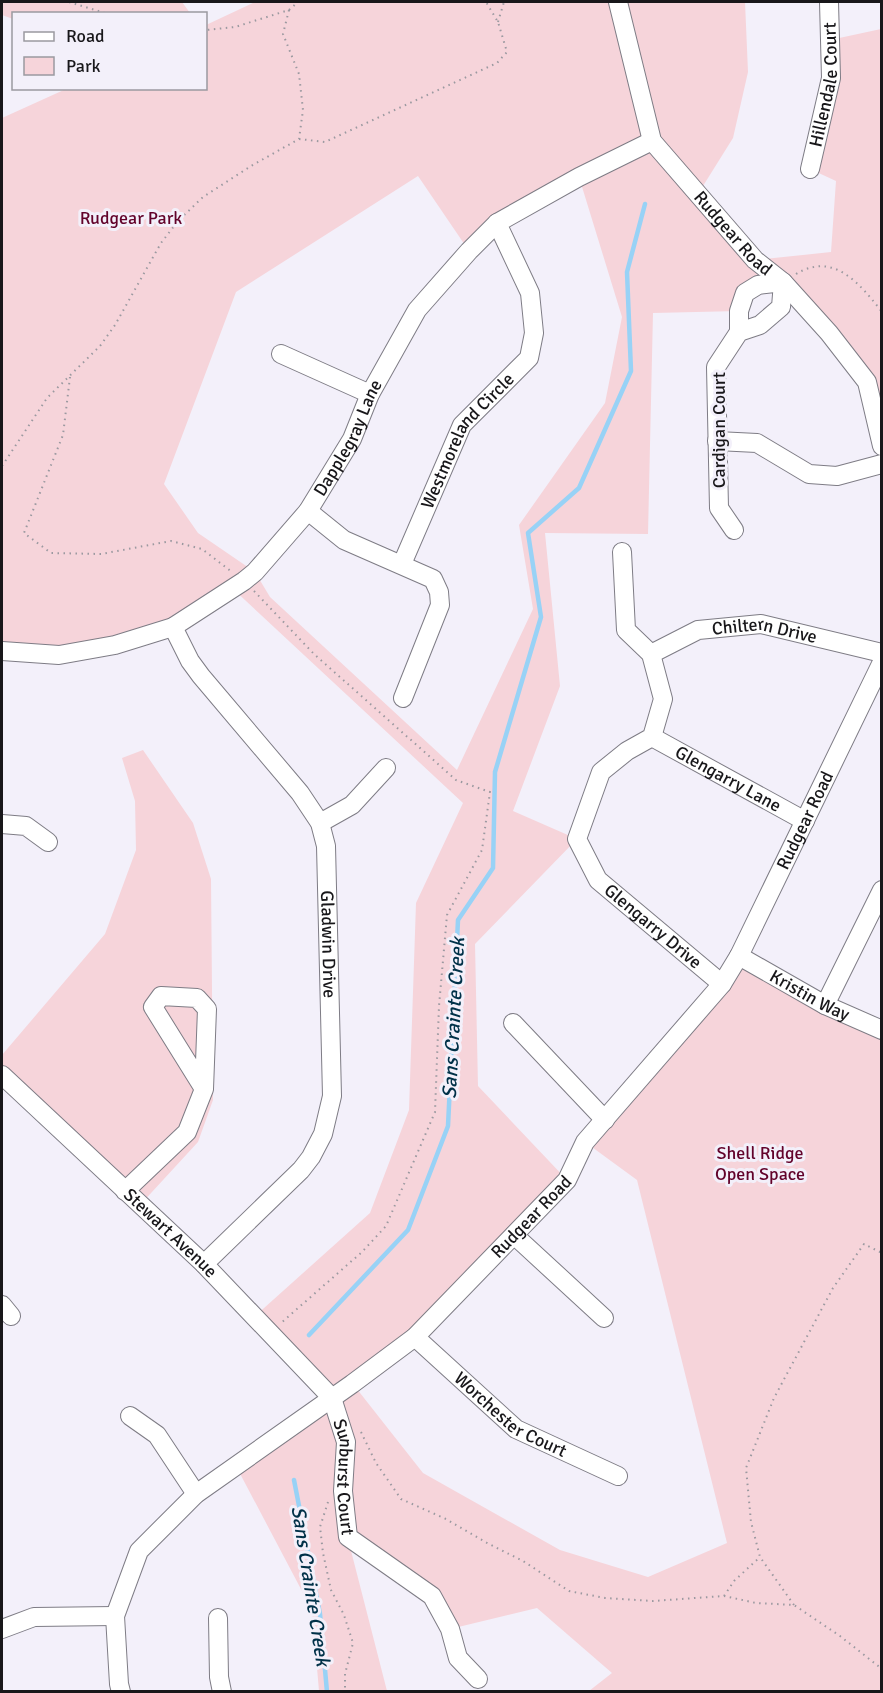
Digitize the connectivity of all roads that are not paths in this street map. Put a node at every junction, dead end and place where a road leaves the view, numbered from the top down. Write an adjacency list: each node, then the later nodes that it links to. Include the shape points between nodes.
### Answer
1 (618, 2): 3 (street, Rudgear Road)
2 (829, 2): 4 (street, Hillendale Court, via 831,78)
3 (652, 141): 5 (street, Dapplegray Lane); 6 (street, Rudgear Road, via 756,260)
4 (810, 169)
5 (497, 223): 9 (street, Dapplegray Lane, via 417,310); 16 (street, Westmoreland Circle, via 530,293 534,333 529,358 462,425)
6 (783, 282): 7 (street, via 781,308 760,325); 7 (street, Cardigan Court, via 758,285 745,294 739,311); 11 (street, Rudgear Road, via 867,382)
7 (739, 332): 10 (street, Cardigan Court, via 716,367)
8 (281, 354): 9 (street)
9 (370, 394): 13 (street, Dapplegray Lane, via 352,439)
10 (717, 441): 12 (street, via 757,443 809,474 837,476); 14 (street, Cardigan Court, via 719,508)
11 (882, 446)
12 (882, 464)
13 (308, 511): 16 (street, via 345,540); 17 (street, Dapplegray Lane, via 255,572)
14 (735, 530)
15 (622, 552): 20 (street, via 626,630)
16 (402, 564): 22 (street, via 433,579 440,605)
17 (172, 627): 18 (street, Dapplegray Lane, via 116,645 59,655); 26 (street, Gladwin Drive, via 201,676 300,793)
18 (2, 651)
19 (882, 653): 20 (street, Chiltern Drive, via 761,624 698,630)
20 (651, 654): 23 (street, via 663,699)
21 (882, 662): 25 (street, Rudgear Road)
22 (403, 698)
23 (652, 737): 25 (street, Glengarry Lane); 31 (street, Glengarry Drive, via 601,772 577,839 598,880)
24 (386, 768): 26 (street, via 352,805)
25 (805, 821): 30 (street, Rudgear Road)
26 (320, 823): 40 (street, Gladwin Drive, via 326,846 332,1096 328,1115 319,1145 301,1170)
27 (2, 824): 28 (street, via 26,826)
28 (48, 842)
29 (882, 890): 32 (street)
30 (739, 956): 31 (street, Rudgear Road); 32 (street, Kristin Way)
31 (722, 984): 37 (street, Rudgear Road)
32 (825, 1005): 34 (street, Kristin Way)
33 (513, 1023): 37 (street)
34 (882, 1030)
35 (4, 1084): 38 (street, Stewart Avenue)
36 (204, 1089): 36 (street, via 207,1009 197,998 161,996 153,1007); 38 (street, via 187,1132)
37 (604, 1120): 39 (street, Rudgear Road, via 585,1142 567,1180)
38 (125, 1191): 40 (street, Stewart Avenue)
39 (514, 1235): 41 (street); 42 (street, Rudgear Road)
40 (204, 1264): 43 (street, Stewart Avenue)
41 (604, 1318)
42 (415, 1336): 43 (street, Rudgear Road); 45 (street, Worchester Court, via 516,1429)
43 (332, 1398): 46 (street, Rudgear Road); 50 (street, Sunburst Court, via 346,1442 343,1491 348,1538 432,1596 450,1629 458,1658)
44 (130, 1416): 46 (street, via 157,1435)
45 (618, 1476)
46 (196, 1494): 47 (street, Rudgear Road, via 139,1551)
47 (115, 1616): 49 (street, via 34,1617); 51 (street, Rudgear Road)
48 (218, 1618): 52 (street)
49 (2, 1629)
50 (478, 1679)
51 (118, 1691)
52 (222, 1692)

